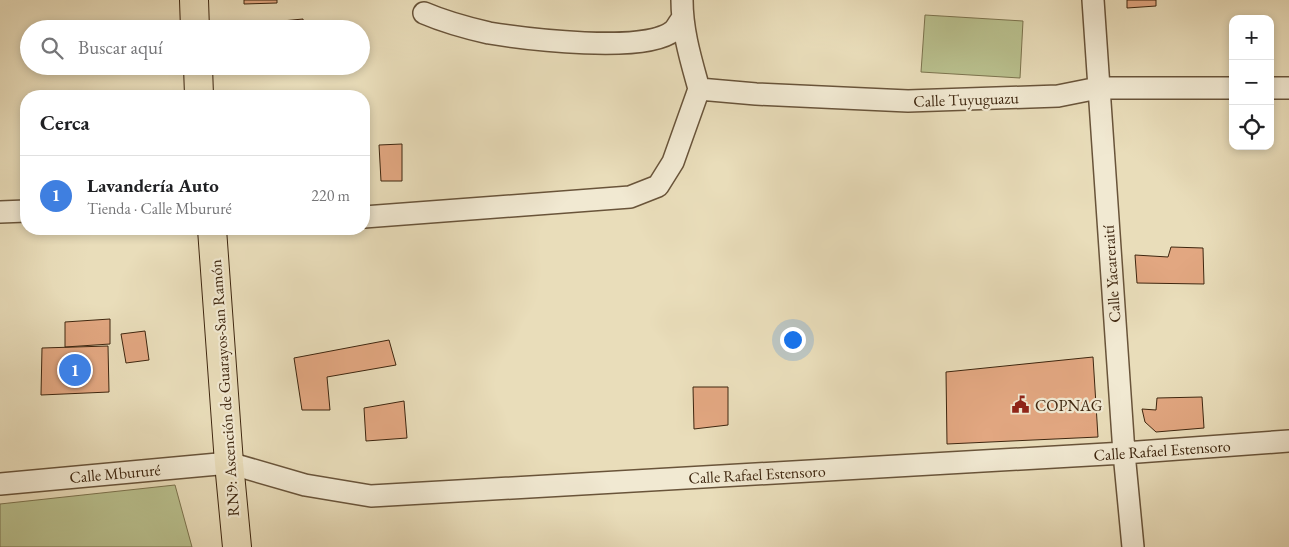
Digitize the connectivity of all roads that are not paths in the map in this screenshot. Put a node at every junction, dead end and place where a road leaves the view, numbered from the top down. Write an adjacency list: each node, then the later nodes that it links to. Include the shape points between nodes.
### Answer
1 (194, 0): 5 (highway)
2 (1093, 0): 7 (street, Calle Yacareraití)
3 (682, 9): 4 (street, via 673,31 652,40 610,44 488,32 448,23); 11 (street, via 688,51)
4 (424, 13)
5 (195, 20)
6 (198, 75): 12 (highway)
7 (1098, 88): 8 (street, Calle Tuyuguazu); 11 (street, Calle Tuyuguazu, via 1058,96 908,101); 18 (street, Calle Yacareraití)
8 (1229, 88)
9 (1274, 88): 10 (street)
10 (1289, 88)
11 (699, 89): 15 (street, via 672,162 658,186 630,197)
12 (199, 90)
13 (20, 211): 14 (street)
14 (0, 212)
15 (370, 217)
16 (212, 235): 19 (highway, RN9: Ascención de Guarayos-San Ramón)
17 (1289, 441): 18 (street, Calle Rafael Estensoro)
18 (1124, 453): 19 (street, Calle Rafael Estensoro, via 371,496 305,485); 22 (street, Calle Yacareraití)
19 (229, 463): 20 (street, Calle Mbururé); 21 (highway, RN9: Ascención de Guarayos-San Ramón)
20 (0, 484)
21 (237, 547)
22 (1133, 547)

